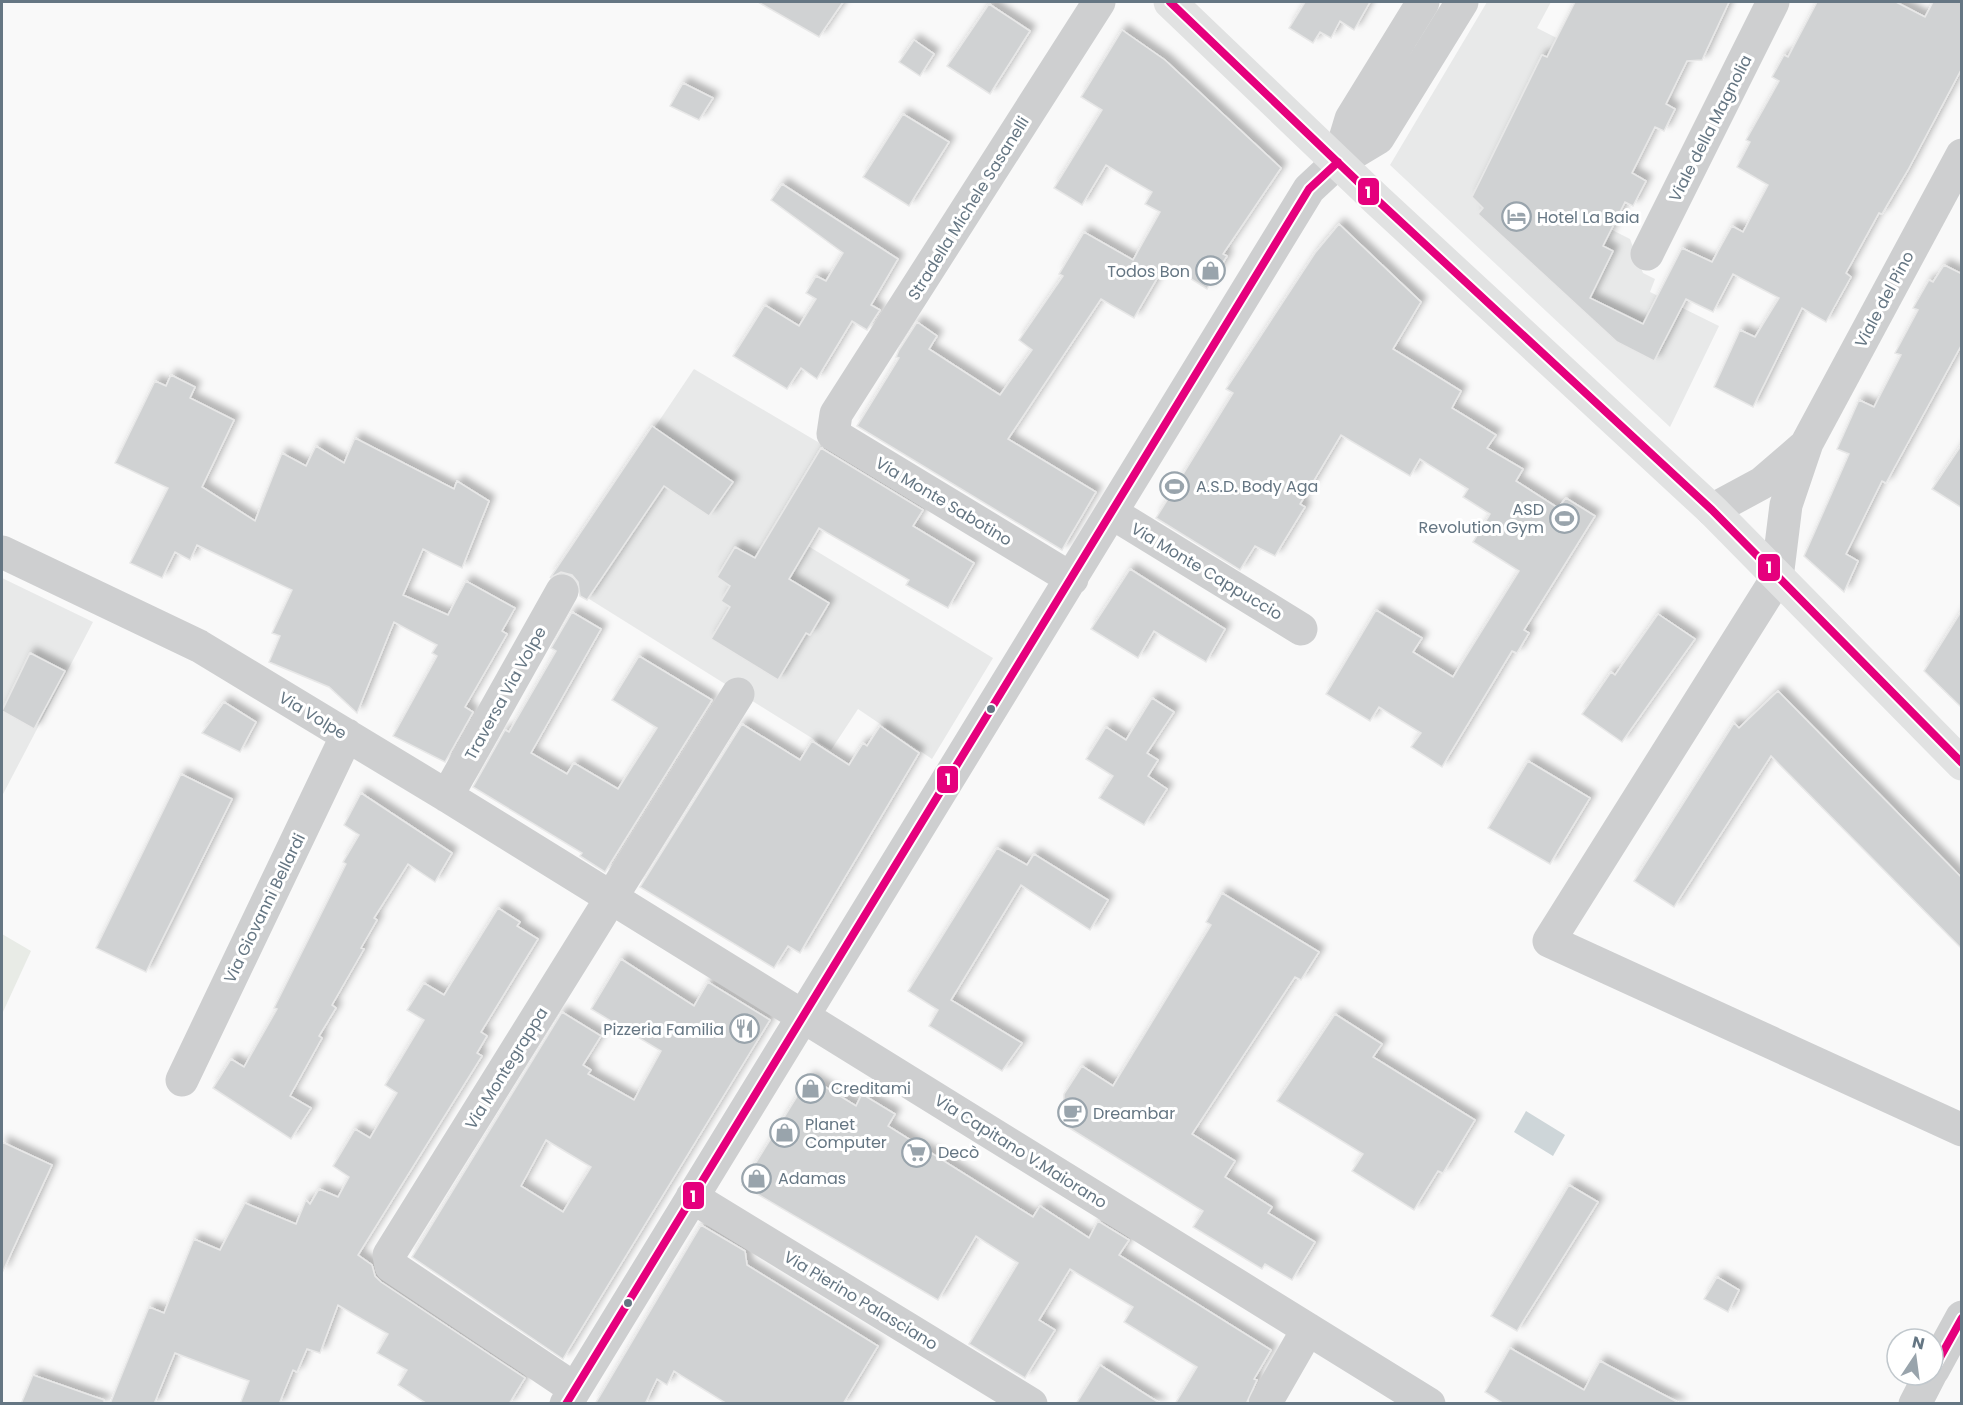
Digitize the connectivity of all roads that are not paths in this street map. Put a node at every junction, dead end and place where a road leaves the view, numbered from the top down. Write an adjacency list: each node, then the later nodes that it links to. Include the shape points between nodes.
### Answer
1 (1099, 2): 9 (street, Stradella Michele Sasanelli)
2 (1170, 2): 7 (street)
3 (1423, 2): 7 (street, via 1351,119)
4 (1462, 2): 7 (street, via 1378,138)
5 (1773, 2): 8 (street, Viale della Magnolia)
6 (1962, 155): 10 (street, Viale del Pino)
7 (1338, 162): 11 (street); 12 (street, via 1309,189)
8 (1647, 254)
9 (836, 414): 15 (street, Via Monte Sabotino, via 833,434)
10 (1808, 443): 11 (street, Viale del Pino, via 1762,483); 14 (street, Viale del Pino, via 1786,505)
11 (1712, 510): 14 (street)
12 (1112, 513): 15 (street); 17 (street, Via Monte Cappuccio)
13 (2, 552): 19 (street, Via Volpe, via 199,646)
14 (1778, 578): 20 (street); 25 (street, via 1549,941)
15 (1072, 579): 23 (street)
16 (562, 591): 21 (street, Traversa Via Volpe)
17 (1301, 629)
18 (738, 694): 22 (street, Via Montegrappa)
19 (347, 735): 21 (street, Via Volpe); 24 (street, Via Giovanni Bellardi)
20 (1962, 764)
21 (447, 796): 22 (street, Via Volpe)
22 (612, 900): 23 (street, Via Capitano V.Maiorano); 31 (street, Via Montegrappa, via 389,1255 391,1266)
23 (802, 1016): 26 (street); 28 (street, Via Capitano V.Maiorano)
24 (182, 1080)
25 (1962, 1130)
26 (692, 1197): 31 (street); 32 (street, Via Pierino Palasciano)
27 (1962, 1317): 29 (street)
28 (1308, 1329): 33 (street); 34 (street, Via Capitano V.Maiorano)
29 (1945, 1348)
30 (1924, 1387): 35 (street)
31 (570, 1396)
32 (1031, 1404)
33 (1265, 1404)
34 (1429, 1404)
35 (1915, 1404)

